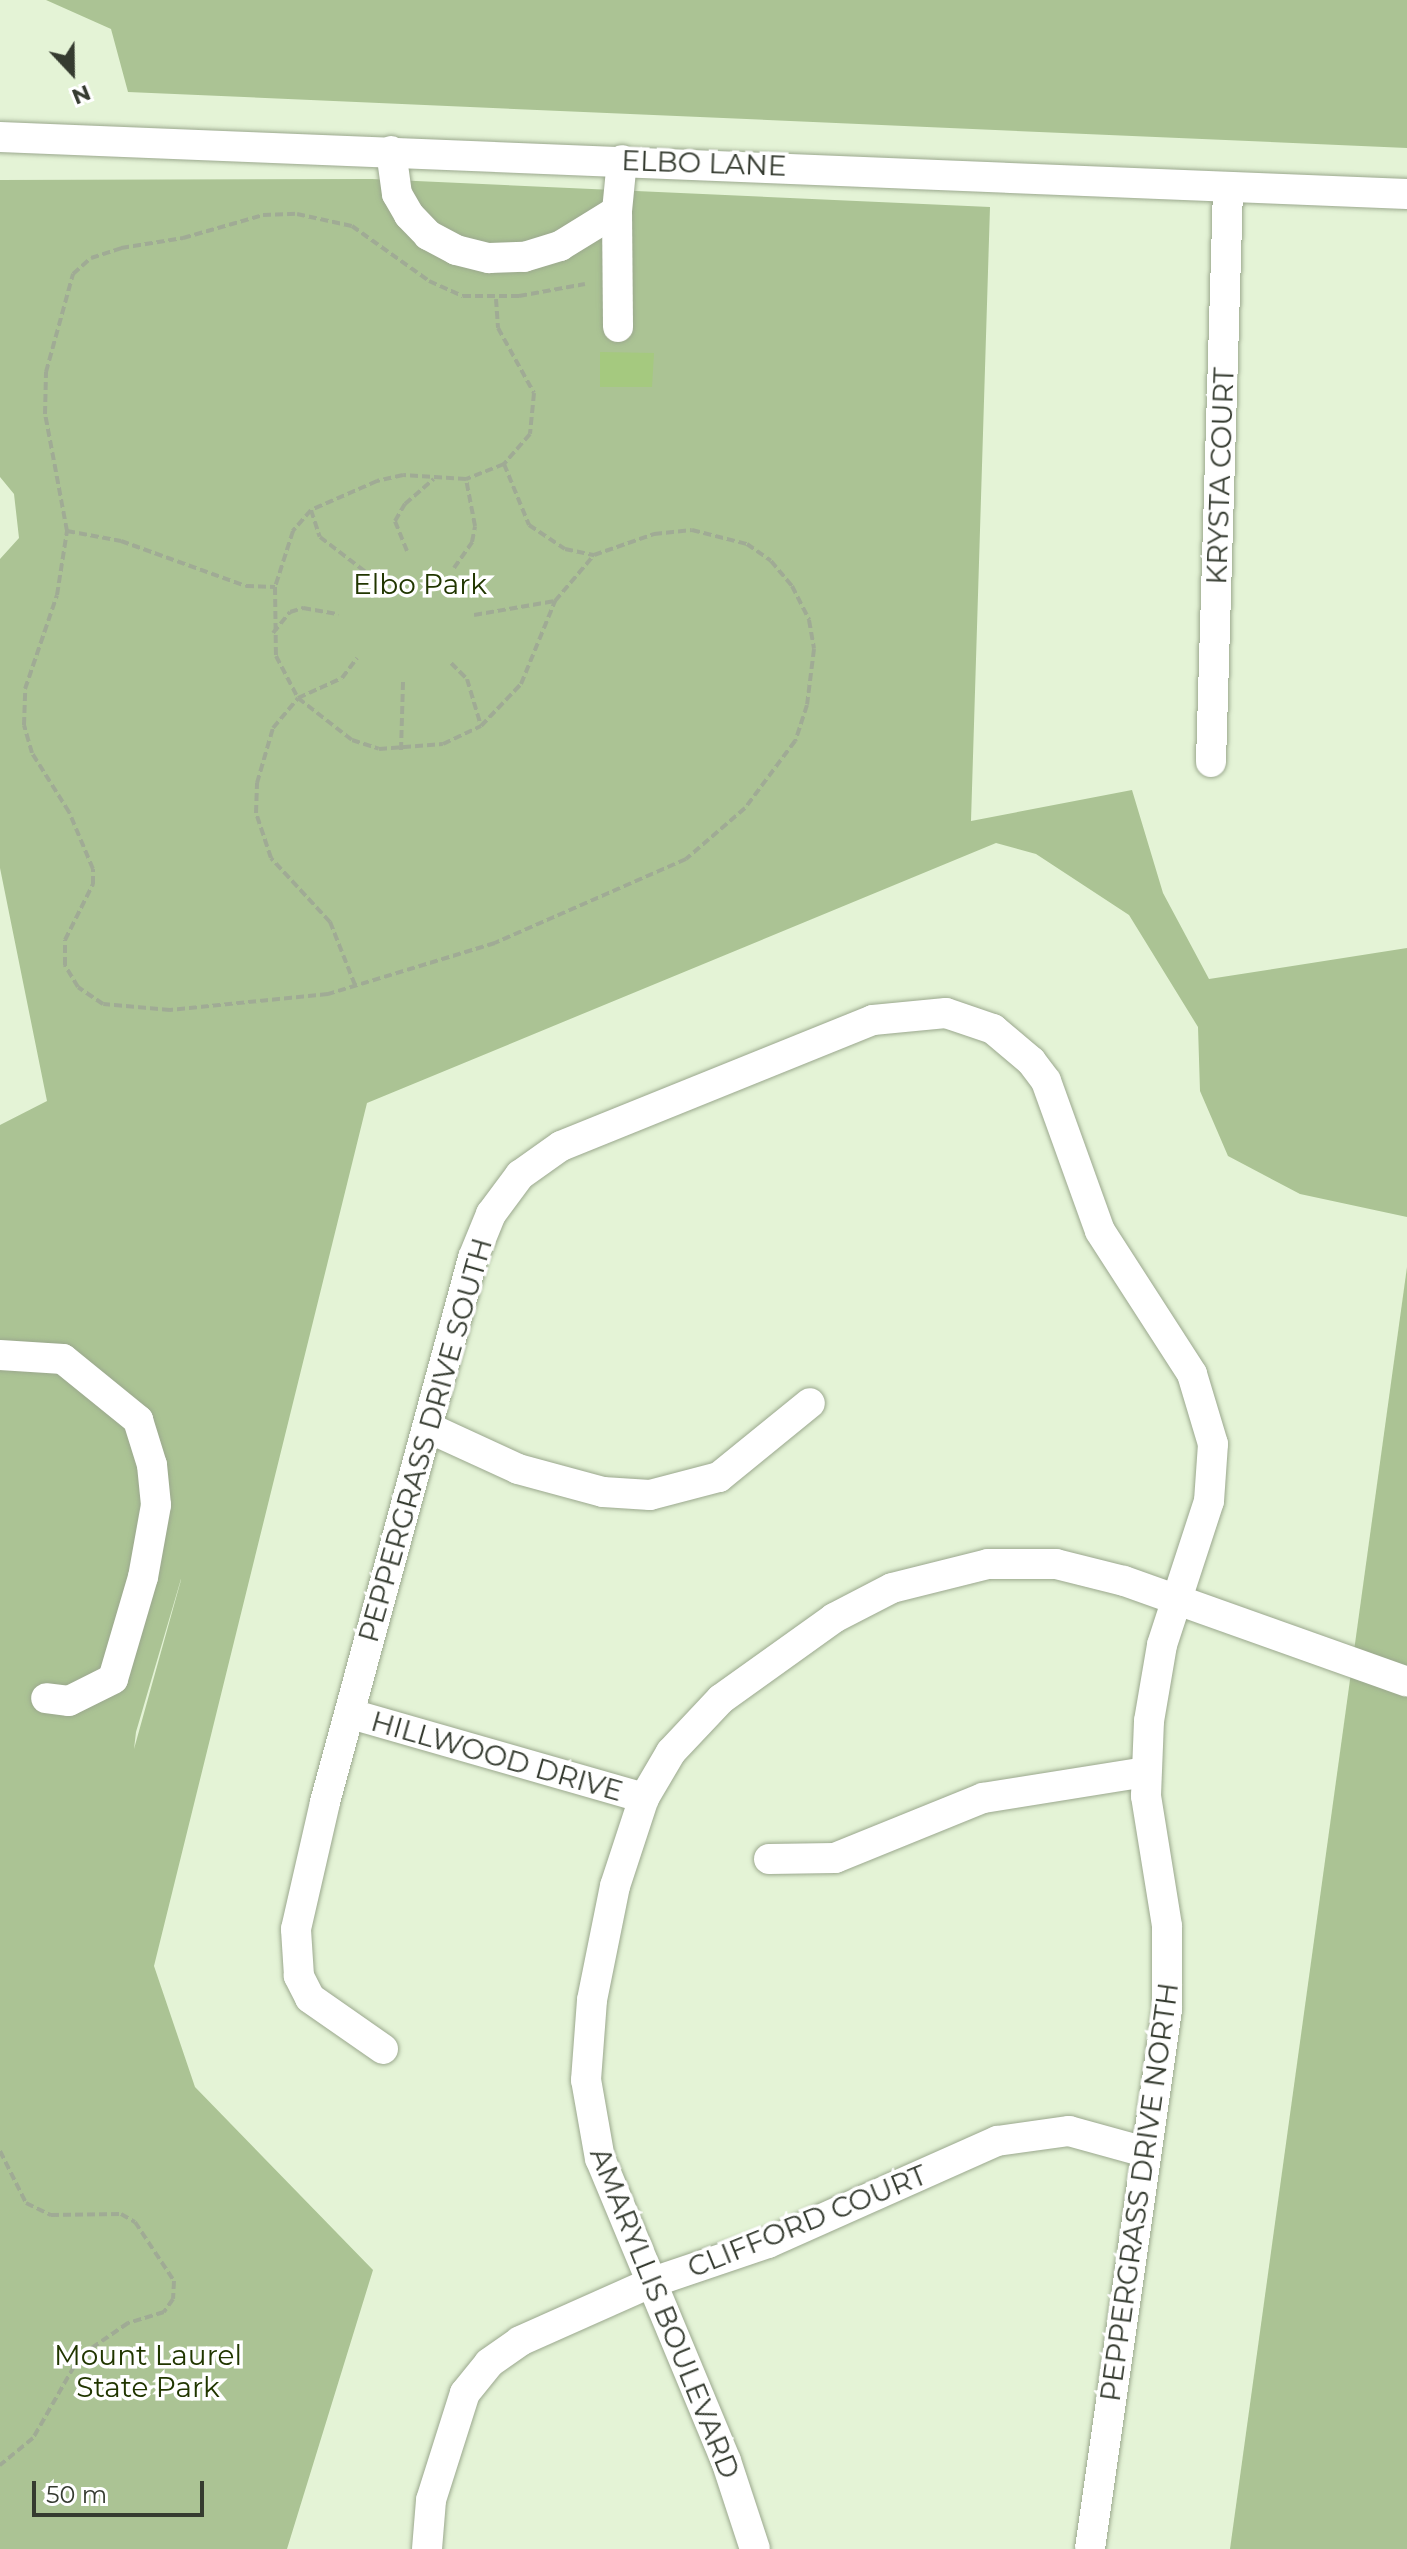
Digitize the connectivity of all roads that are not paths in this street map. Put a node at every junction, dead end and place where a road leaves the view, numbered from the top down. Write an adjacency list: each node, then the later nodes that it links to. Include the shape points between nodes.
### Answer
1 (0, 137): 2 (street, ELBO LANE)
2 (391, 151): 3 (street, ELBO LANE); 6 (street, via 397,194 409,215 428,235 456,250 489,258 524,257 560,246)
3 (622, 160): 4 (street, ELBO LANE); 6 (street)
4 (1228, 190): 5 (street, ELBO LANE); 8 (street, KRYSTA COURT)
5 (1407, 194)
6 (617, 211): 7 (street)
7 (618, 327)
8 (1211, 762)
9 (0, 1355): 14 (street, via 63,1359 138,1420 152,1465 156,1505 143,1577 113,1679 69,1701)
10 (810, 1403): 11 (street, via 719,1477 650,1495 603,1492 518,1469)
11 (429, 1428): 12 (street, PEPPERGRASS DRIVE SOUTH, via 480,1235 520,1175 585,1134 873,1020 946,1013 993,1029 1046,1081 1100,1231 1180,1352 1203,1398 1213,1444 1212,1483); 15 (street, PEPPERGRASS DRIVE SOUTH)
12 (1178, 1600): 13 (street, AMARYLLIS BOULEVARD); 16 (street, PEPPERGRASS DRIVE NORTH, via 1155,1675); 17 (street, AMARYLLIS BOULEVARD, via 1056,1564 988,1564 892,1588 834,1618 721,1699 671,1752)
13 (1407, 1682)
14 (46, 1698)
15 (351, 1714): 17 (street, HILLWOOD DRIVE); 19 (street, PEPPERGRASS DRIVE SOUTH, via 300,1905 295,1954 310,1998)
16 (1145, 1772): 18 (street, via 983,1798 835,1858); 20 (street, PEPPERGRASS DRIVE NORTH, via 1169,1954 1167,2010)
17 (644, 1798): 21 (street, AMARYLLIS BOULEVARD, via 615,1886 592,2000 586,2080 600,2159)
18 (769, 1859)
19 (383, 2049)
20 (1145, 2152): 21 (street, CLIFFORD COURT, via 1069,2131 1015,2136 727,2259); 24 (street, PEPPERGRASS DRIVE NORTH)
21 (650, 2283): 22 (street, CLIFFORD COURT, via 520,2341 476,2377 457,2410 436,2482); 23 (street, AMARYLLIS BOULEVARD, via 726,2461)
22 (427, 2549)
23 (755, 2549)
24 (1090, 2549)

